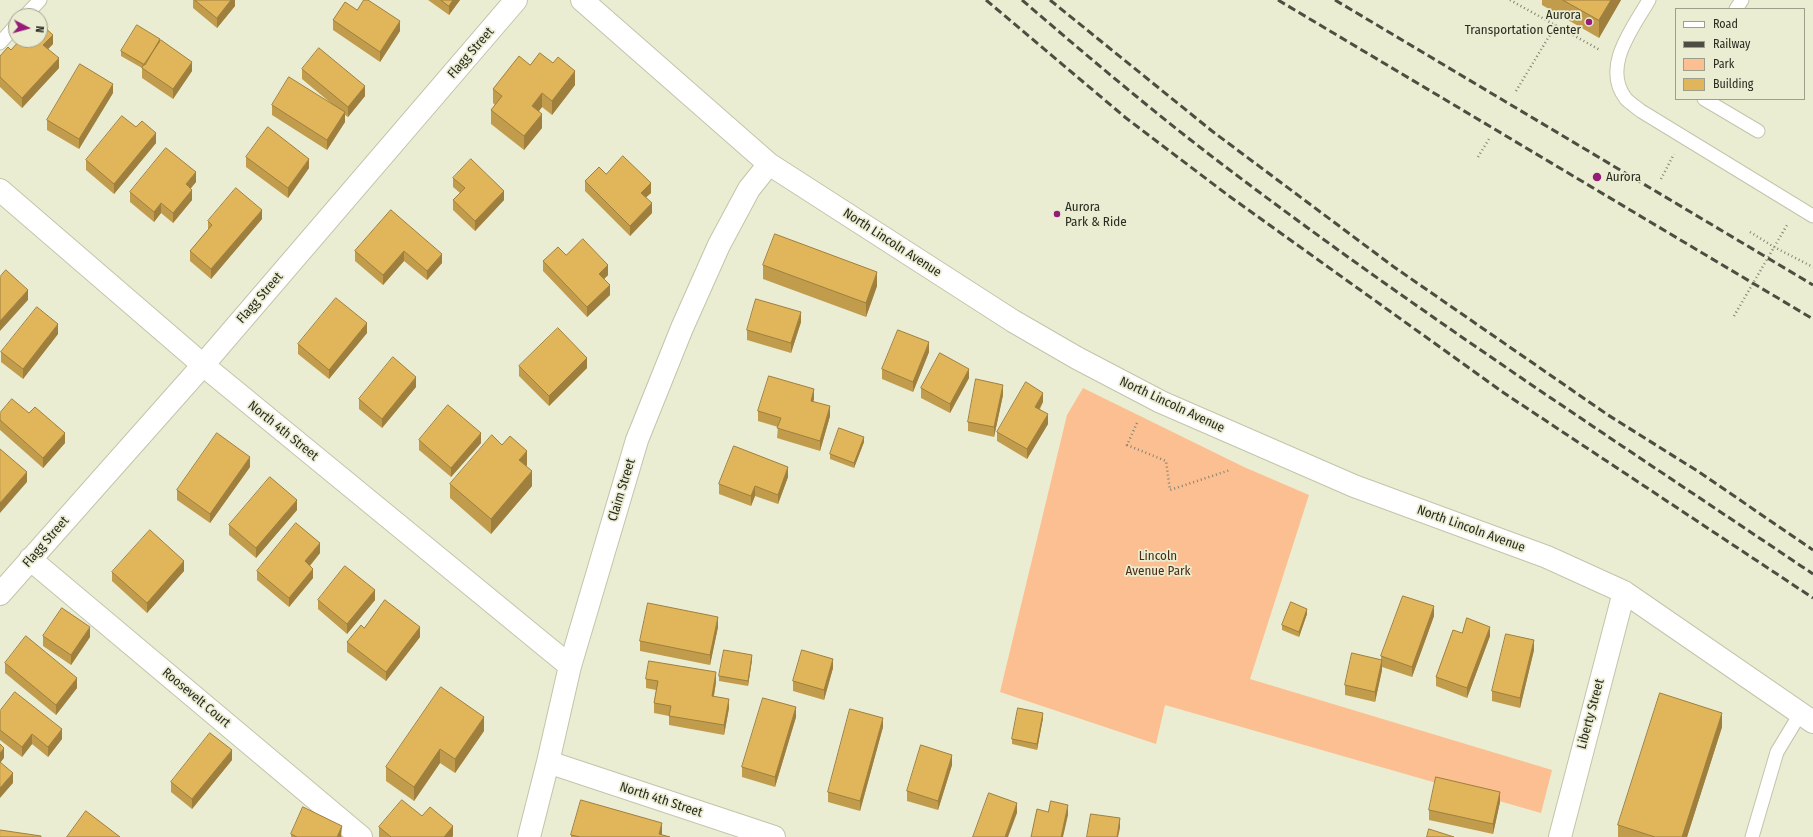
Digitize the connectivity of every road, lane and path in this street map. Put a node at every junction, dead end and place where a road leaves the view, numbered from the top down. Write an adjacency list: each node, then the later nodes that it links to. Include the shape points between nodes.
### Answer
1 (40, 0): 6 (lane)
2 (516, 0): 26 (street, Flagg Street)
3 (582, 0): 17 (street, North Lincoln Avenue)
4 (1510, 0): 7 (path)
5 (1649, 0): 20 (lane, via 1623,45 1616,68 1618,84 1627,99 1641,111)
6 (32, 8)
7 (1556, 25): 10 (path); 11 (path)
8 (8, 34): 9 (lane)
9 (0, 43)
10 (1603, 51)
11 (1516, 91)
12 (1706, 100): 13 (lane)
13 (1758, 131)
14 (1489, 139): 15 (path)
15 (1478, 157)
16 (1670, 162): 18 (path)
17 (769, 164): 30 (street, North Lincoln Avenue, via 1013,321 1161,402 1354,486 1540,554); 32 (street, Claim Street, via 749,189 719,245 637,440)
18 (1662, 179)
19 (0, 190): 26 (street, North 4th Street)
20 (1813, 216)
21 (1750, 232): 23 (path)
22 (1783, 232): 23 (path)
23 (1774, 247): 24 (path); 25 (path)
24 (1813, 267)
25 (1734, 316)
26 (203, 365): 29 (street, Flagg Street); 32 (street, North 4th Street)
27 (1137, 423): 28 (path, via 1127,445 1166,461 1170,490)
28 (1230, 470)
29 (30, 559): 31 (street, Flagg Street); 35 (street, Roosevelt Court)
30 (1624, 592): 33 (street, North Lincoln Avenue); 38 (street, Liberty Street)
31 (0, 594)
32 (570, 666): 34 (street, Claim Street)
33 (1807, 718): 39 (lane, via 1777,752)
34 (548, 762): 36 (street, Claim Street); 37 (street, North 4th Street)
35 (360, 837)
36 (529, 837)
37 (774, 837)
38 (1560, 837)
39 (1752, 837)

